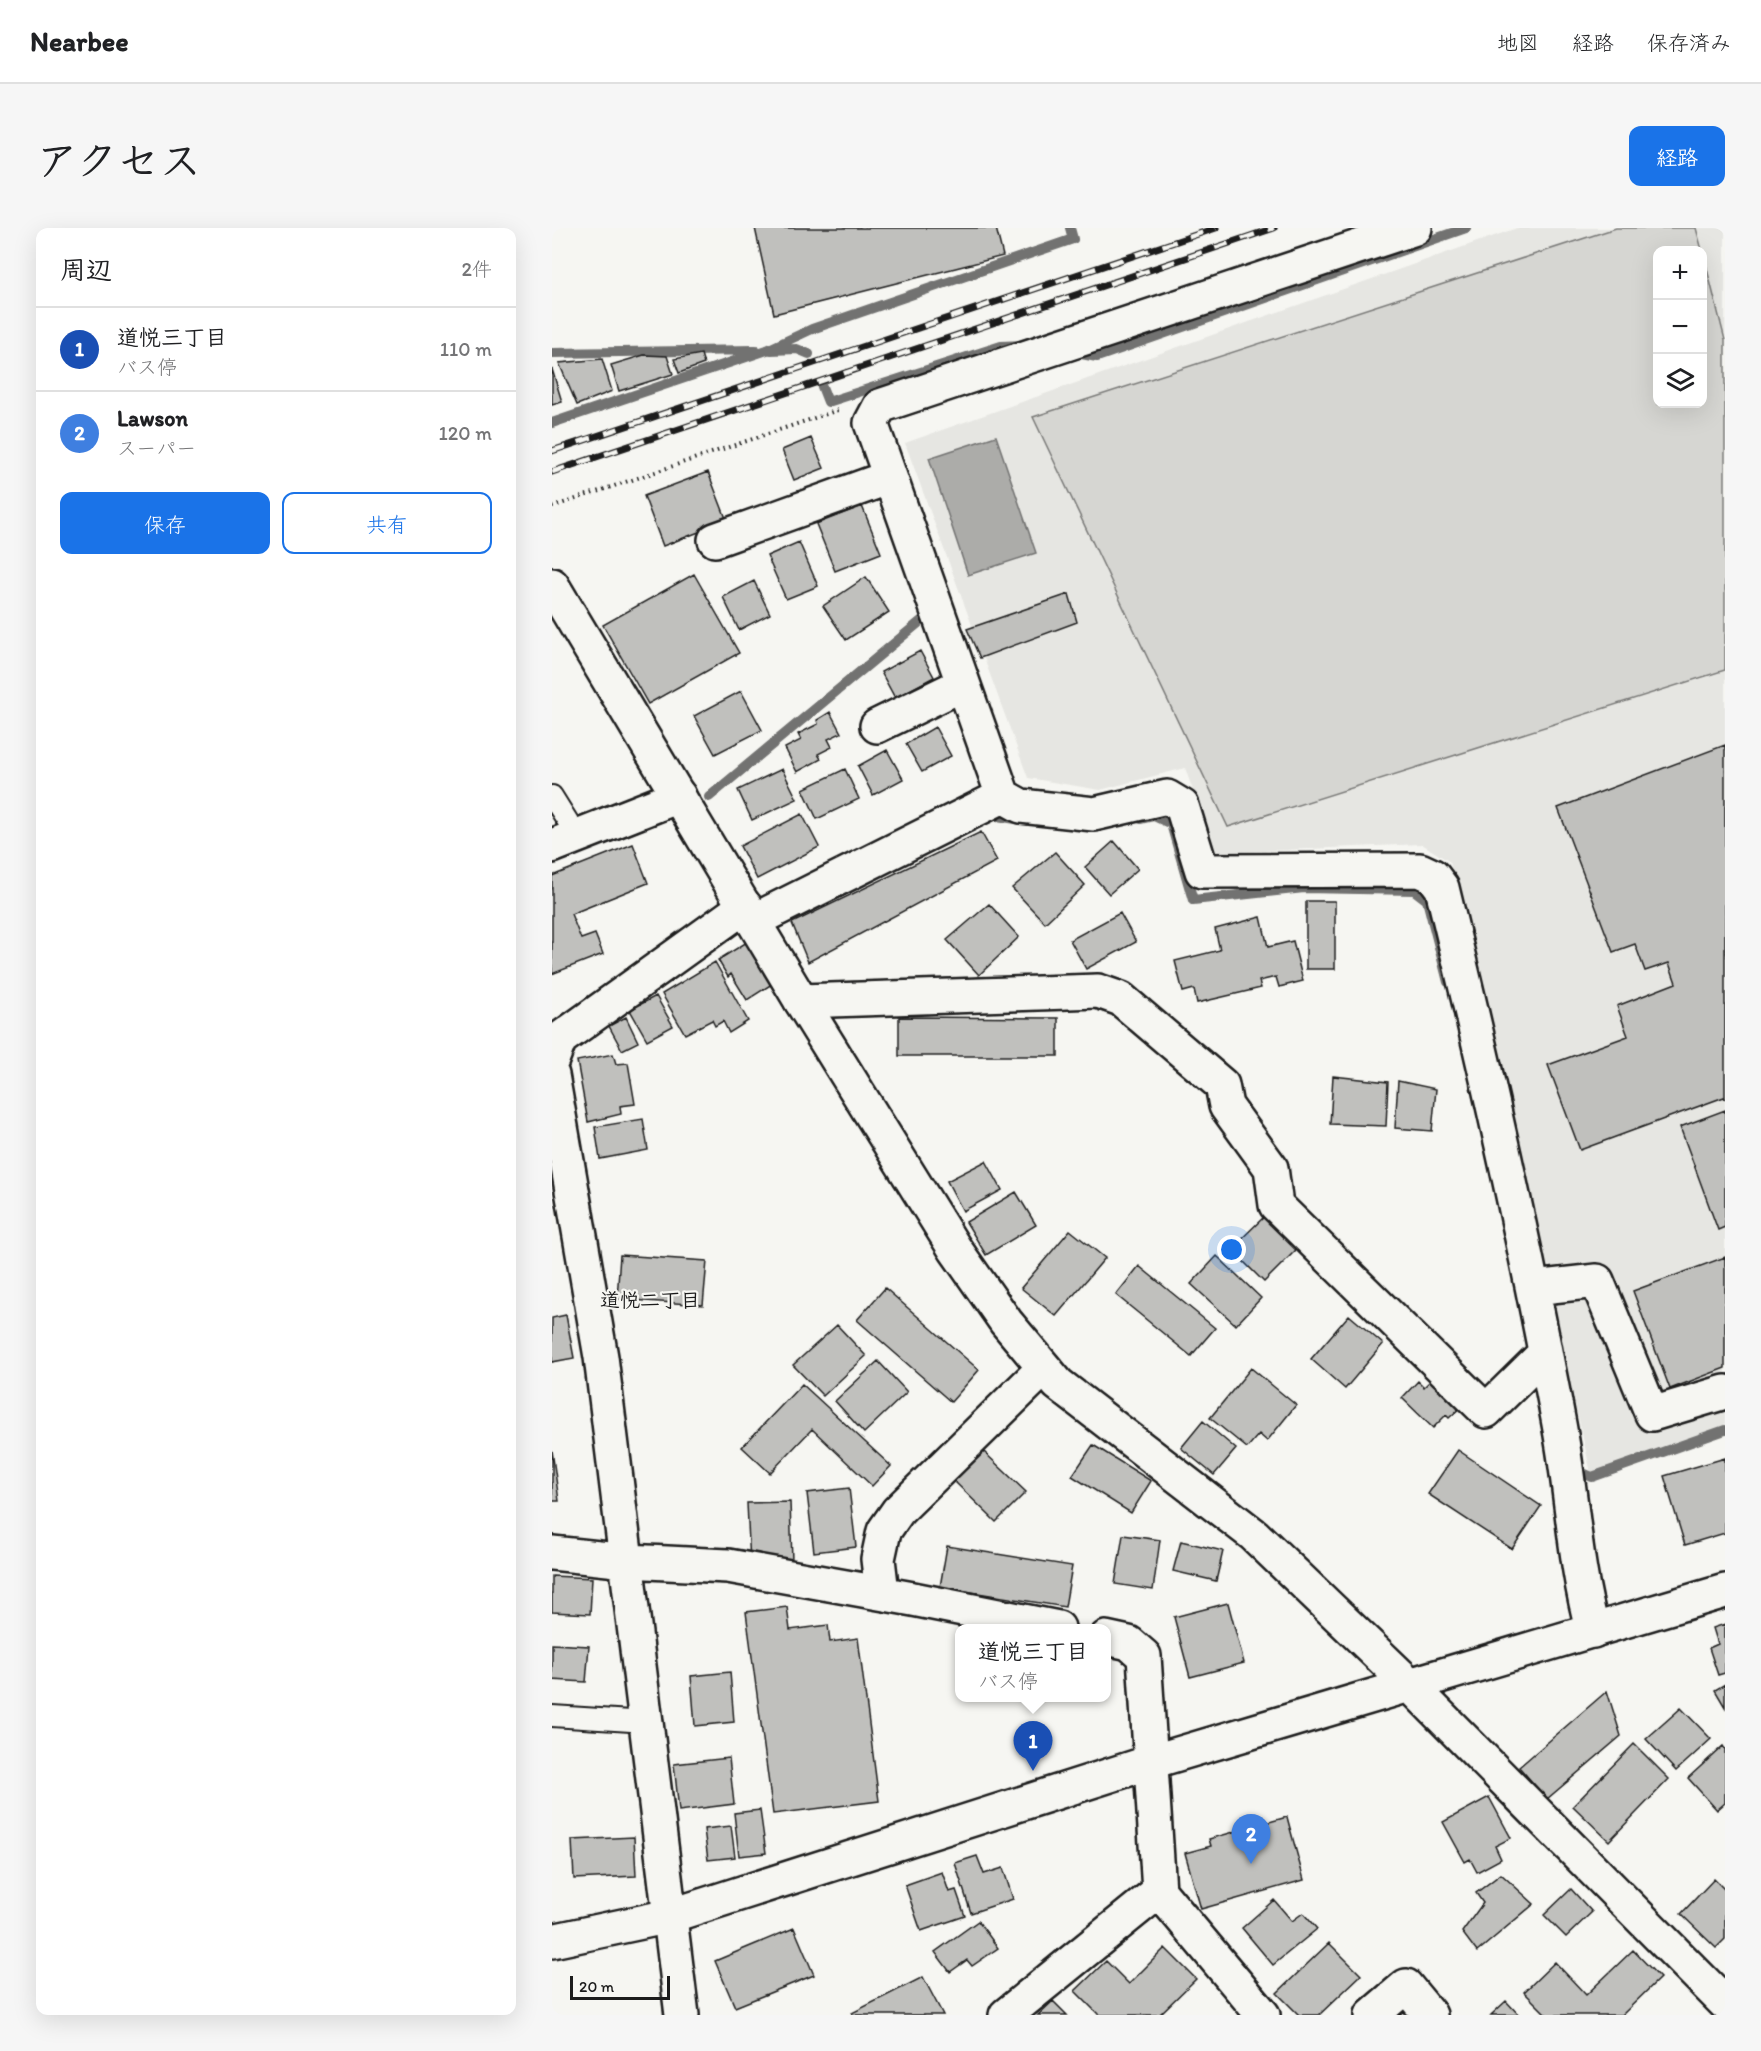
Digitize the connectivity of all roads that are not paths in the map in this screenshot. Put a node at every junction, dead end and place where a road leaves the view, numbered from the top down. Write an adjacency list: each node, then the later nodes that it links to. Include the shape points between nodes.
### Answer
1 (1415, 228): 2 (street, via 880,406 872,423)
2 (890, 477): 3 (street); 5 (street)
3 (715, 540)
4 (552, 585): 8 (street)
5 (955, 688): 6 (street); 9 (street)
6 (878, 726)
7 (552, 796): 10 (lane)
8 (678, 796): 10 (street); 11 (street)
9 (1003, 796): 11 (street); 16 (street, via 1021,806 1094,814 1167,797 1182,806 1202,871 1420,870 1433,876 1442,888 1498,1120)
10 (565, 841)
11 (749, 913): 12 (street); 13 (street, via 560,1039)
12 (801, 1001): 17 (street, via 1098,991 1121,999 1222,1085 1226,1106 1271,1168 1276,1205 1486,1411); 18 (street, via 955,1249)
13 (552, 1060)
14 (552, 1075): 15 (street)
15 (562, 1196): 21 (street, via 602,1357)
16 (1533, 1288): 17 (street); 19 (street, via 1596,1281 1652,1414)
17 (1545, 1353): 25 (street)
18 (1044, 1368): 23 (street, via 898,1511 884,1531 878,1559); 27 (street, via 1058,1384 1254,1535)
19 (1725, 1392)
20 (552, 1553): 21 (street)
21 (627, 1561): 23 (street, via 728,1566); 29 (street)
22 (1725, 1591): 25 (street)
23 (882, 1593): 24 (street)
24 (1034, 1624)
25 (1593, 1631): 27 (street)
26 (1111, 1639): 30 (street, via 1128,1643 1144,1656)
27 (1409, 1684): 30 (street); 34 (street)
28 (552, 1716): 29 (lane)
29 (647, 1722): 32 (street)
30 (1151, 1762): 31 (street); 32 (street)
31 (1160, 1891): 36 (street); 37 (street)
32 (670, 1916): 33 (street); 35 (street)
33 (552, 1941)
34 (1725, 2003)
35 (682, 2015)
36 (1006, 2015)
37 (1263, 2015)
38 (1372, 2015): 39 (street, via 1406,1986)
39 (1430, 2015)

